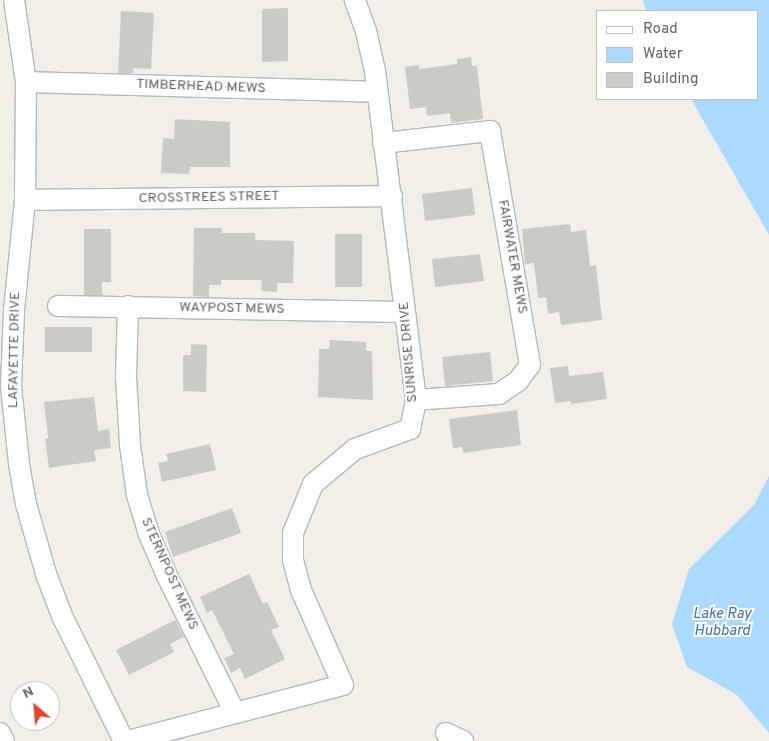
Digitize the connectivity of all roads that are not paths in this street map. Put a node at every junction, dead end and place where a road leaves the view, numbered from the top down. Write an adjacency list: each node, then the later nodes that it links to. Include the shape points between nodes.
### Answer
1 (14, 0): 3 (street, LAFAYETTE DRIVE)
2 (355, 0): 4 (street, SUNRISE DRIVE, via 366,31)
3 (26, 82): 4 (street, TIMBERHEAD MEWS); 7 (street, LAFAYETTE DRIVE)
4 (377, 92): 5 (street, SUNRISE DRIVE)
5 (383, 143): 6 (street, SUNRISE DRIVE); 11 (street, FAIRWATER MEWS, via 490,131 530,365 518,380 499,394)
6 (392, 196): 7 (street, CROSSTREES STREET); 10 (street, SUNRISE DRIVE)
7 (25, 200): 15 (street, LAFAYETTE DRIVE, via 14,312 11,386 26,504 36,544 63,618)
8 (58, 306): 9 (street, WAYPOST MEWS)
9 (128, 306): 10 (street, WAYPOST MEWS); 12 (street, STERNPOST MEWS, via 126,377 137,494 148,532 167,576)
10 (405, 312): 11 (street, SUNRISE DRIVE)
11 (416, 400): 12 (street, SUNRISE DRIVE, via 410,429 355,449 313,484 293,534 292,560 301,590 343,685)
12 (235, 713): 16 (street, SUNRISE DRIVE)
13 (0, 733): 14 (street)
14 (4, 741)
15 (124, 741)
16 (128, 741)

